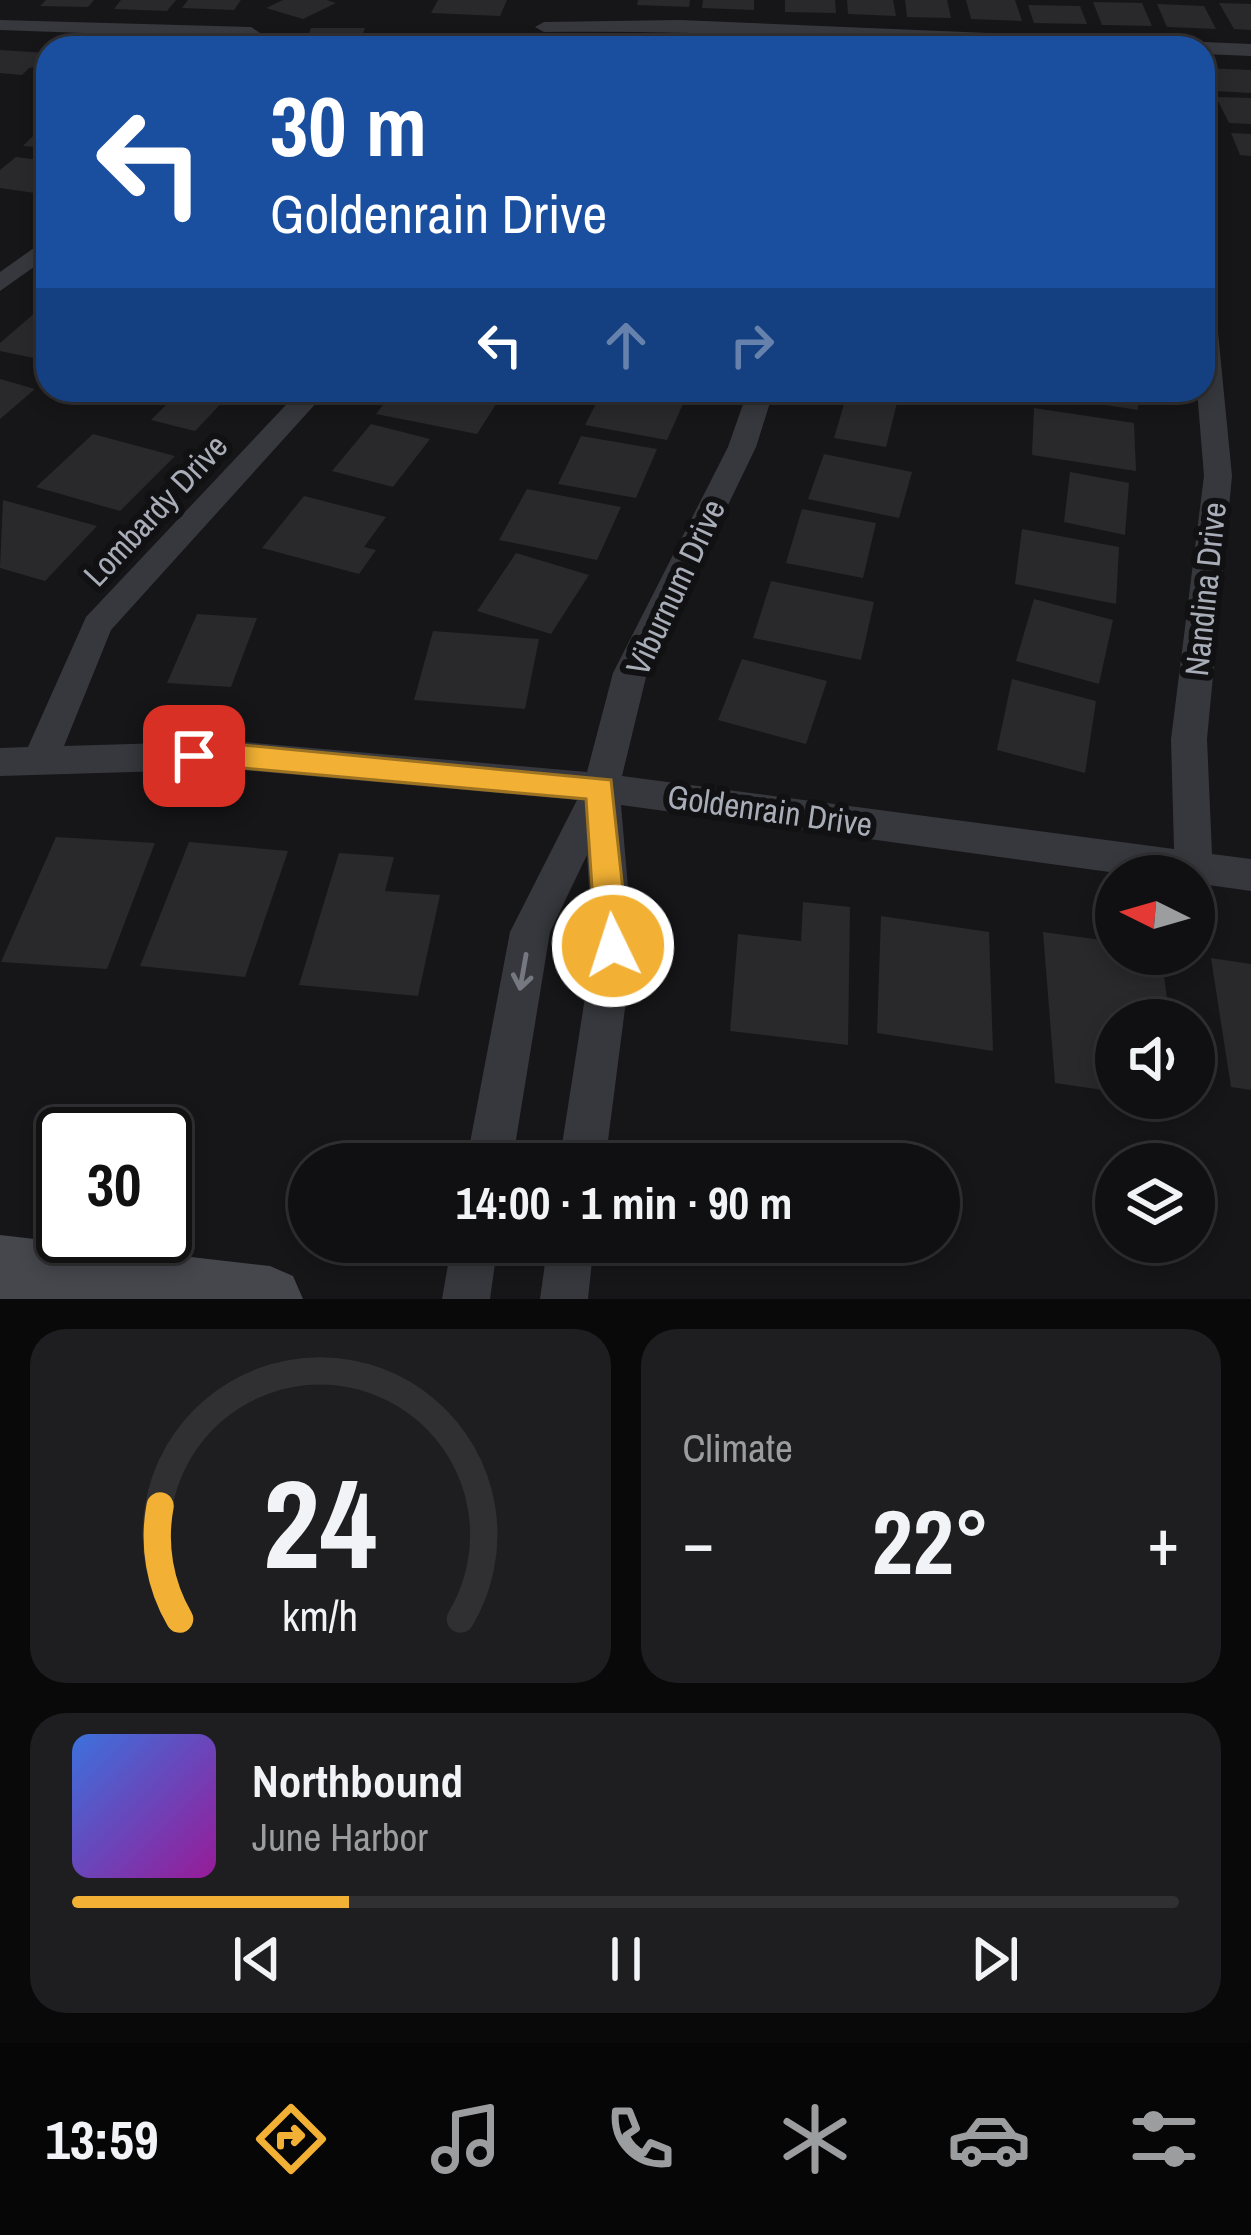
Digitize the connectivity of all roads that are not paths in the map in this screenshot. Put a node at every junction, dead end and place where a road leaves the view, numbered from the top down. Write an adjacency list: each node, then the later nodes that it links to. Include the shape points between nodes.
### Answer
1 (557, 0): 3 (street)
2 (0, 25): 4 (street)
3 (544, 27): 5 (street); 6 (street, via 680,25)
4 (180, 36)
5 (540, 36)
6 (796, 36)
7 (1215, 49): 8 (street)
8 (1251, 50)
9 (36, 255): 10 (street)
10 (0, 284)
11 (304, 402): 14 (street, Lombardy Drive, via 97,626)
12 (757, 402): 16 (street, Viburnum Drive, via 630,673)
13 (1211, 402): 18 (street, Nandina Drive, via 1218,476 1189,739)
14 (40, 760): 15 (street, Goldenrain Drive); 16 (street, Goldenrain Drive, via 232,755)
15 (0, 762)
16 (601, 788): 17 (street, Goldenrain Drive); 21 (street, Viburnum Drive, one-way to 21, via 530,932); 22 (street, Viburnum Drive, via 613,946)
17 (1104, 855)
18 (1194, 855)
19 (1215, 870): 20 (street, Goldenrain Drive)
20 (1251, 875)
21 (493, 1143)
22 (585, 1143)
23 (472, 1263): 27 (street)
24 (568, 1263): 28 (street)
25 (0, 1267): 26 (main road)
26 (269, 1299)
27 (466, 1299)
28 (564, 1299)

